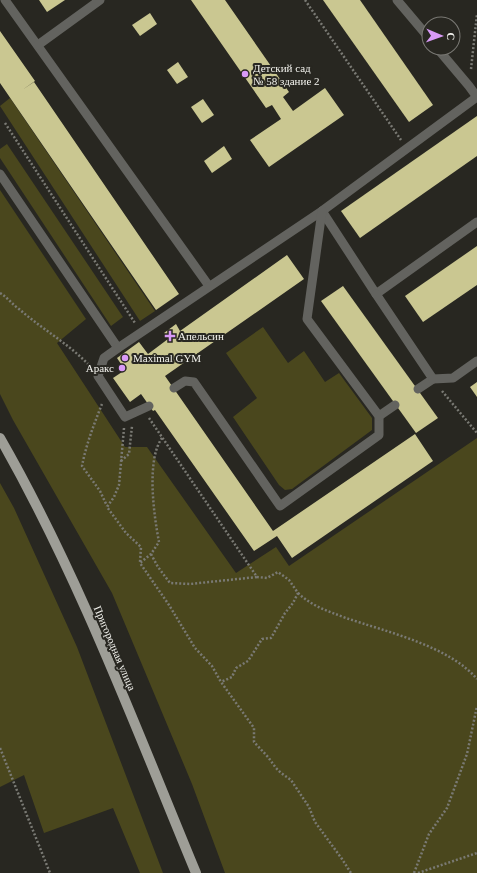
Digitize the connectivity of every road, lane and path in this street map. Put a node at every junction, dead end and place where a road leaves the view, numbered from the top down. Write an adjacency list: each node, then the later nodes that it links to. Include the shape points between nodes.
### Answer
1 (6, 0): 7 (lane)
2 (100, 0): 7 (lane)
3 (305, 0): 12 (path)
4 (397, 0): 6 (lane)
5 (477, 14): 9 (path)
6 (421, 28)
7 (38, 45): 16 (lane)
8 (444, 56): 9 (lane)
9 (469, 86): 10 (lane)
10 (477, 97): 12 (lane)
11 (4, 123): 19 (path)
12 (407, 148): 14 (lane)
13 (0, 174): 20 (lane)
14 (322, 211): 16 (lane); 18 (lane); 30 (lane, via 307,319)
15 (477, 222): 18 (lane)
16 (209, 286): 19 (lane)
17 (0, 293): 22 (path, via 83,359)
18 (376, 294): 23 (lane)
19 (141, 332): 20 (lane)
20 (118, 348): 22 (lane, via 104,358)
21 (477, 361): 23 (lane, via 453,378)
22 (98, 376): 26 (lane)
23 (433, 379): 25 (lane); 31 (path)
24 (174, 388): 30 (lane, via 185,381 194,382 280,506 379,434)
25 (418, 389)
26 (108, 390): 29 (lane); 35 (path, via 92,429 82,466 100,491)
27 (395, 404): 30 (lane)
28 (149, 406): 29 (lane)
29 (129, 415): 33 (path, via 148,418); 34 (path); 34 (path, via 129,454)
30 (379, 416)
31 (477, 433)
32 (0, 438): 46 (main road, Пригородная улица, via 51,536 100,639)
33 (162, 438): 36 (path, via 155,454 152,482 159,542); 38 (path)
34 (121, 461): 35 (path, via 119,485)
35 (107, 507): 37 (path, via 126,533 141,547)
36 (151, 554): 37 (path); 38 (path, via 170,583 190,584)
37 (140, 563): 41 (path, via 195,648 212,666)
38 (257, 578): 39 (path, via 267,578 278,572 289,580)
39 (298, 593): 40 (path, via 308,602 325,610 442,653); 41 (path, via 271,638 262,639 248,661 236,668 232,677)
40 (477, 679)
41 (221, 682): 47 (path, via 254,728 254,742 276,768 291,780 309,807 315,822)
42 (477, 706): 48 (path, via 467,754 447,808 429,834)
43 (0, 748): 45 (path)
44 (477, 854): 49 (path)
45 (50, 873)
46 (196, 873)
47 (351, 873)
48 (414, 873)
49 (418, 873)

